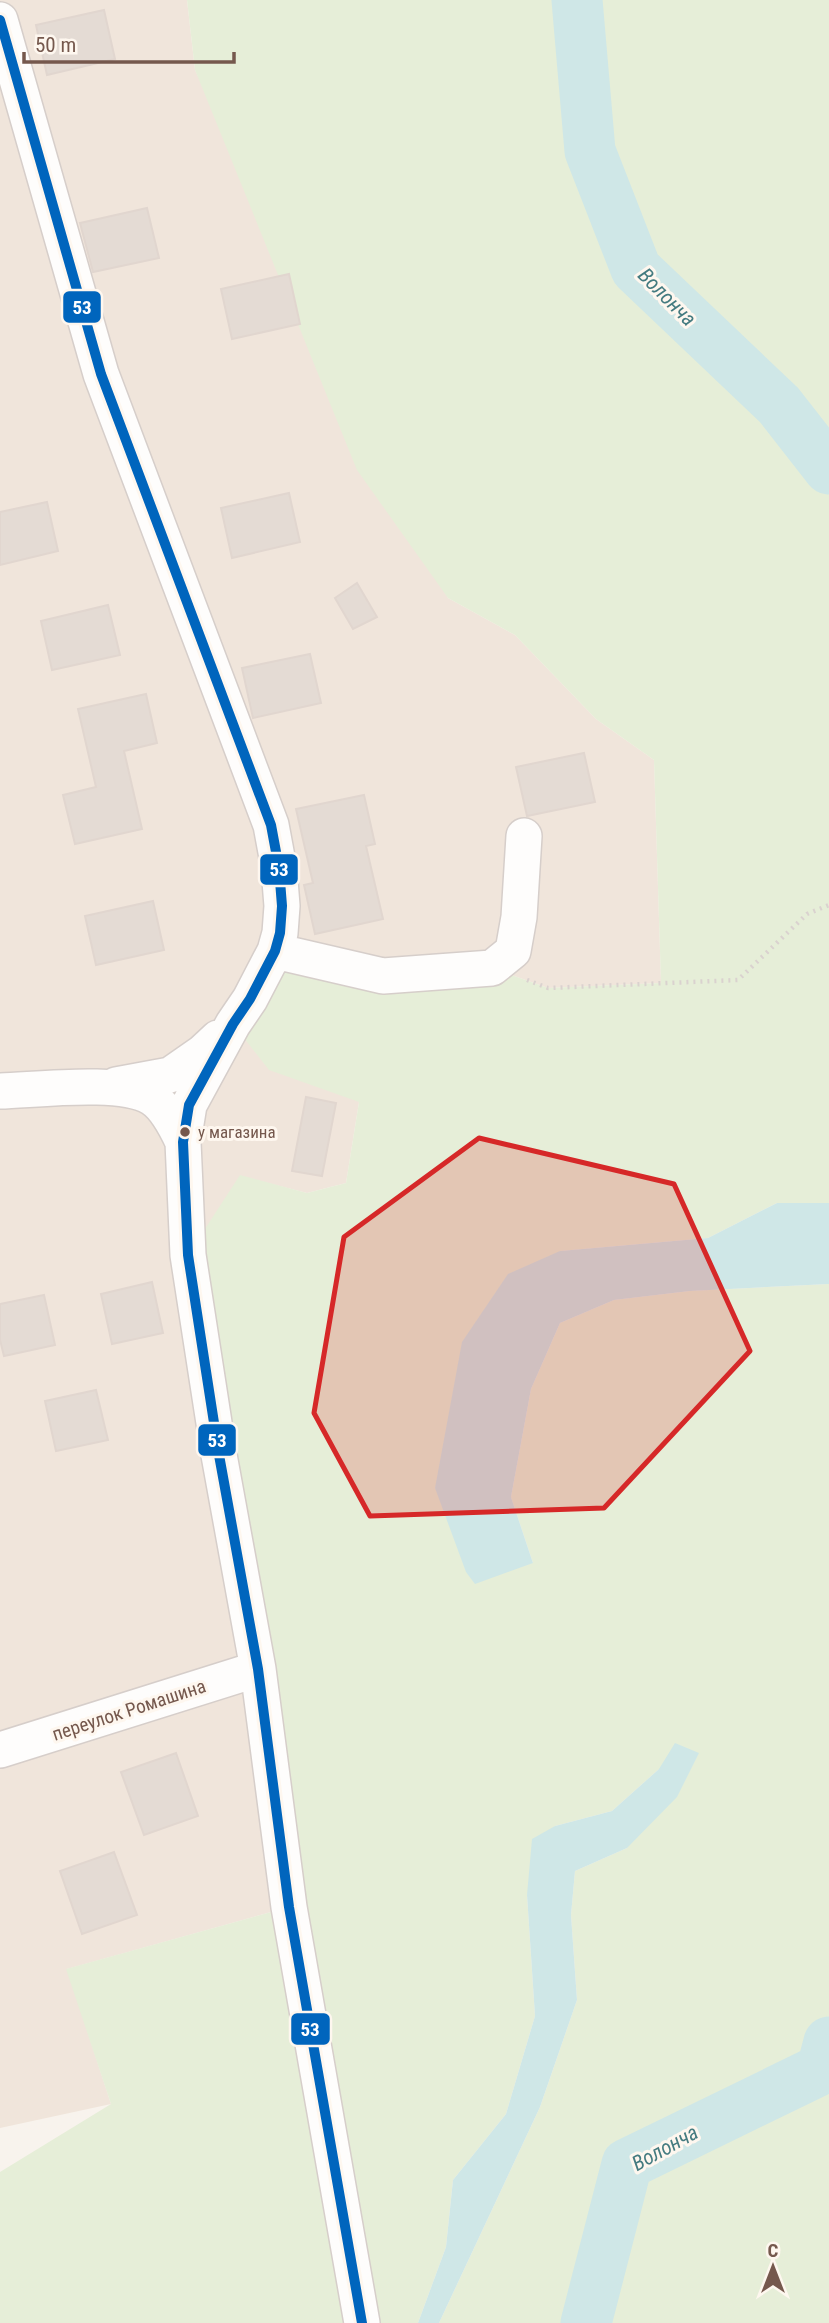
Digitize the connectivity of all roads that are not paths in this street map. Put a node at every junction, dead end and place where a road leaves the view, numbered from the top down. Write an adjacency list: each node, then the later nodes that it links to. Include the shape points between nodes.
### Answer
1 (0, 20): 3 (street, via 102,374 271,825 282,906)
2 (524, 836): 3 (street, via 513,951 492,968 383,976)
3 (275, 951): 4 (street)
4 (233, 1024): 5 (street, via 170,1075); 7 (street, via 189,1105)
5 (95, 1088): 6 (street); 7 (street, via 141,1092 155,1100)
6 (0, 1091)
7 (183, 1142): 8 (street, via 188,1255)
8 (258, 1669): 9 (street, переулок Ромашина); 10 (street, via 289,1908)
9 (0, 1751)
10 (362, 2323)

